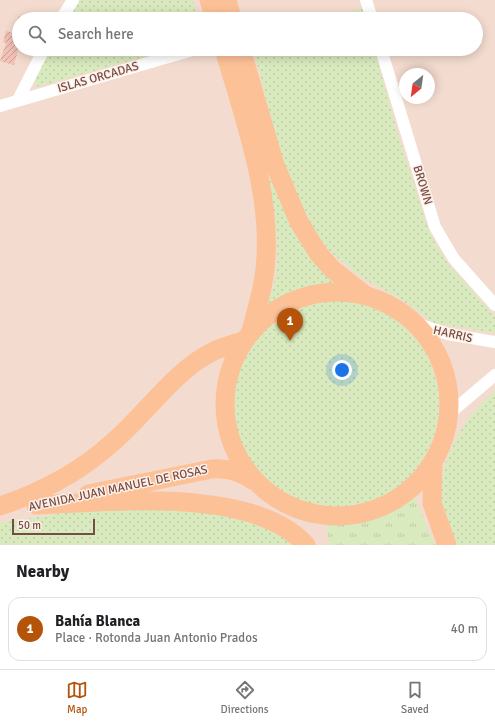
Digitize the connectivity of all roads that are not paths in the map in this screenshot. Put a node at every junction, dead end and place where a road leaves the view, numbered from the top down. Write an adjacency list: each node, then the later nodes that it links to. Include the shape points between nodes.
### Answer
1 (73, 0): 5 (street)
2 (209, 0): 6 (main road)
3 (227, 0): 7 (main road)
4 (368, 0): 8 (street)
5 (65, 12)
6 (213, 12)
7 (230, 12)
8 (371, 12)
9 (40, 56): 14 (street)
10 (172, 56): 14 (street, ISLAS ORCADAS)
11 (226, 56): 19 (main road, via 257,168 264,209 265,269)
12 (243, 56): 16 (main road, via 275,165 299,222 318,253 332,269)
13 (383, 56): 17 (street, BROWN, via 435,227 454,259)
14 (18, 100): 15 (street, ISLAS ORCADAS)
15 (0, 106)
16 (368, 297): 18 (main road, via 392,307); 19 (main road, via 342,292 317,294 292,301 270,314)
17 (495, 305)
18 (412, 322): 20 (street, HARRIS, via 448,334); 22 (main road, via 429,341 442,364 448,388)
19 (248, 336): 24 (main road, via 232,364 225,388 225,414 230,439 241,462); 27 (main road, AVENIDA JUAN MANUEL DE ROSAS, via 211,352 187,368 114,442 79,469 46,488)
20 (495, 342)
21 (495, 375): 22 (street)
22 (449, 414): 23 (main road, via 444,439)
23 (433, 462): 25 (main road, via 418,483 398,499 369,512 350,516 324,516 299,510); 31 (main road, via 432,503)
24 (256, 483): 25 (main road); 26 (main road, AVENIDA JUAN MANUEL DE ROSAS, via 238,471 212,468)
25 (276, 499): 30 (main road, via 301,521)
26 (36, 505): 28 (main road, AVENIDA JUAN MANUEL DE ROSAS); 29 (main road, via 159,502 200,504 267,518 292,531)
27 (0, 506)
28 (0, 512)
29 (306, 545)
30 (316, 545)
31 (447, 545)

